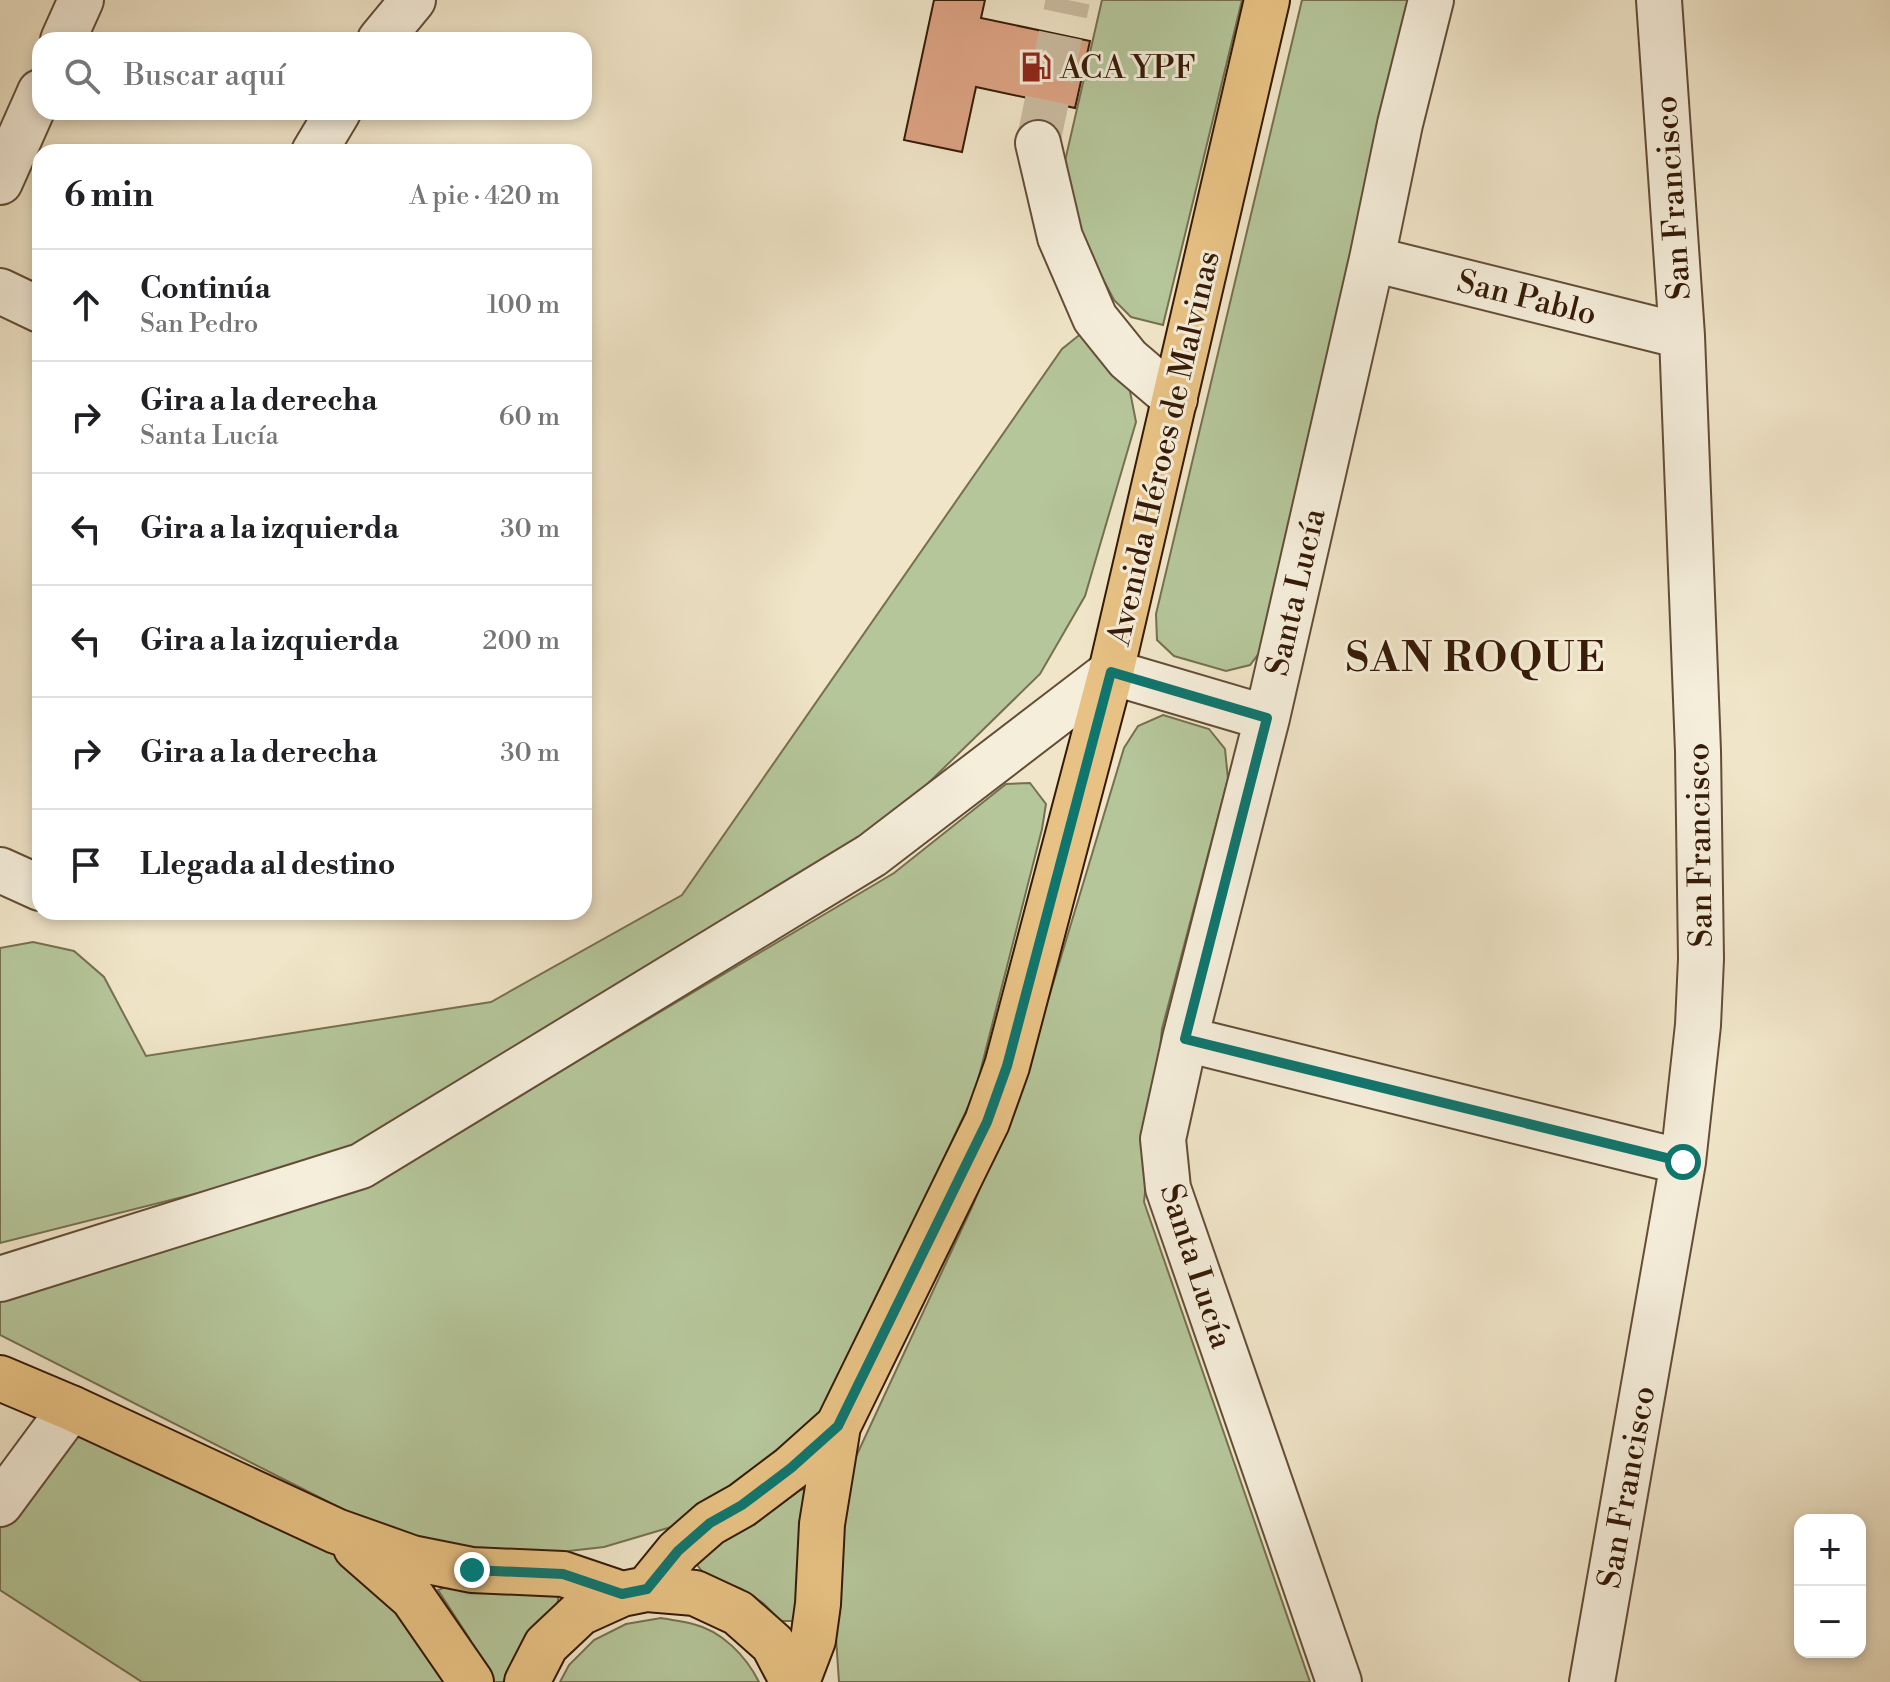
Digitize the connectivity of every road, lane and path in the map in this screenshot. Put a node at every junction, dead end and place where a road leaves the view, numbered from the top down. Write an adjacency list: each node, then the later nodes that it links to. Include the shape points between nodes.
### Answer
1 (81, 0): 6 (street)
2 (413, 0): 7 (street)
3 (1267, 0): 17 (main road, Avenida Héroes de Malvinas)
4 (1431, 0): 13 (street, Santa Lucía)
5 (1659, 0): 16 (street, San Francisco)
6 (67, 32)
7 (387, 32)
8 (32, 110): 12 (street)
9 (333, 120): 11 (street)
10 (1038, 143): 17 (street, via 1060,237 1095,318 1128,359)
11 (319, 144)
12 (0, 182)
13 (1372, 259): 16 (street, San Pablo); 19 (street, Santa Lucía)
14 (0, 291): 15 (street)
15 (32, 306)
16 (1682, 336): 23 (street, San Francisco, via 1701,959)
17 (1175, 399): 18 (main road, Avenida Héroes de Malvinas)
18 (1111, 672): 19 (street); 24 (street, via 872,855 361,1166); 27 (main road, Avenida Héroes de Malvinas, via 1007,1066 987,1122)
19 (1267, 718): 22 (street, Santa Lucía)
20 (0, 870): 21 (street)
21 (32, 884)
22 (1185, 1039): 23 (street); 34 (street, Santa Lucía, via 1163,1139 1168,1188)
23 (1683, 1162): 35 (street, San Francisco)
24 (0, 1279)
25 (0, 1378): 26 (main road)
26 (71, 1408): 28 (street); 29 (main road)
27 (838, 1426): 30 (main road, Avenida Héroes de Malvinas, via 767,1487 710,1523); 33 (main road, Avenida Héroes de Malvinas, via 822,1524 813,1640)
28 (0, 1504)
29 (336, 1531): 30 (main road, via 412,1558 472,1570 563,1574); 31 (main road, via 413,1598)
30 (634, 1592): 32 (main road, via 580,1613 546,1645); 33 (main road, via 695,1593 738,1613 773,1644)
31 (471, 1682)
32 (527, 1682)
33 (795, 1682)
34 (1339, 1682)
35 (1592, 1682)

